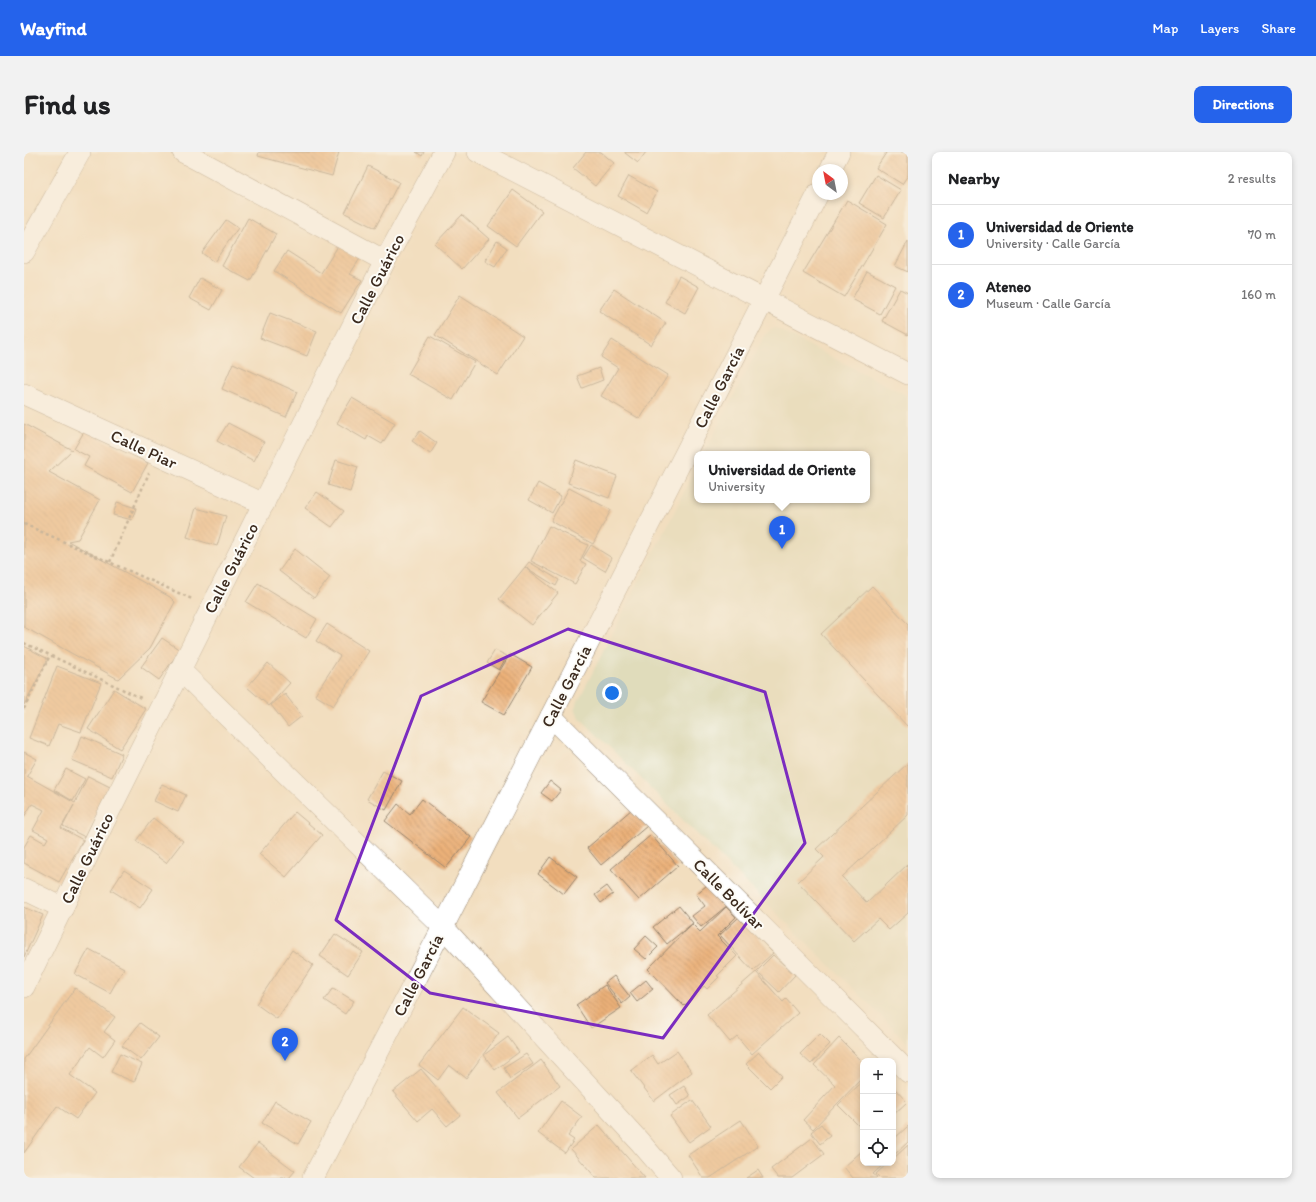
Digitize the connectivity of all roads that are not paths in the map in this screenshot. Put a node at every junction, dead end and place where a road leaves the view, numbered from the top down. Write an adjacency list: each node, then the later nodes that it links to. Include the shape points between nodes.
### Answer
1 (80, 152): 9 (street)
2 (183, 152): 6 (street)
3 (444, 152): 10 (street, Calle Guárico)
4 (478, 152): 11 (street)
5 (839, 152): 7 (street)
6 (210, 158): 10 (street)
7 (833, 164)
8 (815, 200): 11 (street, Calle García)
9 (24, 252)
10 (386, 261): 14 (street, Calle Guárico)
11 (764, 299): 12 (street); 16 (street, Calle García)
12 (908, 374)
13 (24, 394): 14 (street, Calle Piar)
14 (264, 504): 15 (street, Calle Guárico)
15 (180, 670): 18 (street, Calle Guárico); 19 (street)
16 (551, 716): 19 (street, Calle García); 21 (street, Calle Bolívar)
17 (24, 889): 18 (street)
18 (63, 908): 20 (street, Calle Guárico)
19 (443, 927): 22 (street, Calle García); 23 (street)
20 (24, 987)
21 (908, 1072)
22 (313, 1178)
23 (671, 1178)

